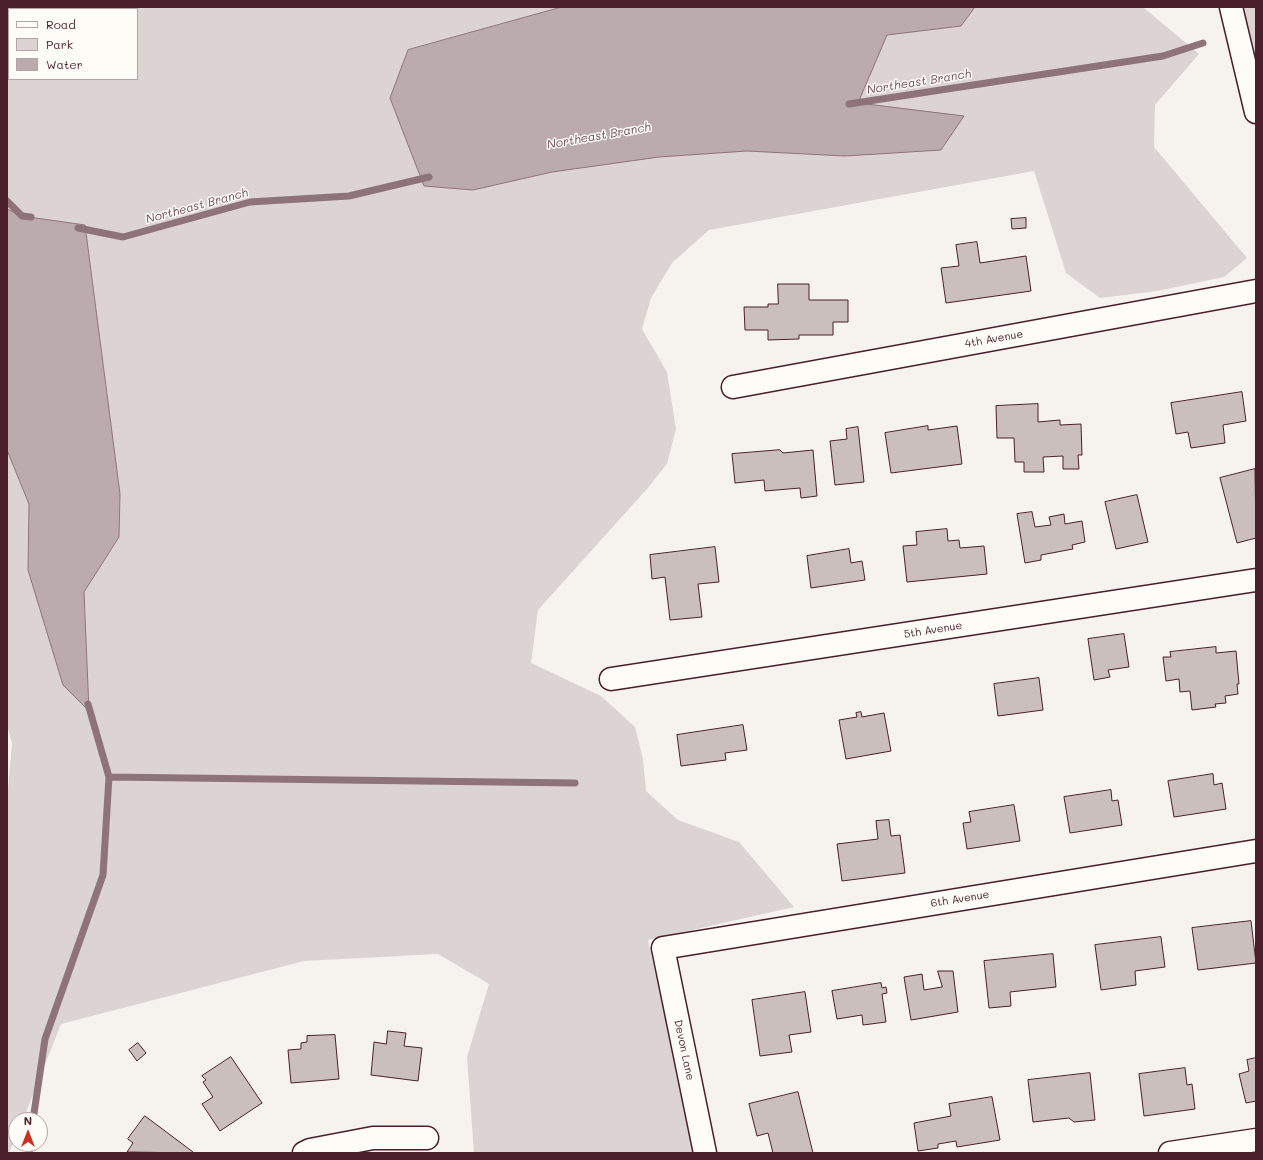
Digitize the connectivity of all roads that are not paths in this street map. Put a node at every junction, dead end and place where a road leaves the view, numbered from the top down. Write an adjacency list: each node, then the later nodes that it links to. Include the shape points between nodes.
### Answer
1 (1231, 7): 2 (street)
2 (1256, 112)
3 (1256, 291): 4 (street, 4th Avenue)
4 (733, 387)
5 (1256, 580): 6 (street, 5th Avenue)
6 (610, 679)
7 (1256, 851): 8 (street, 6th Avenue)
8 (663, 948): 12 (street, Devon Lane)
9 (427, 1138): 11 (street, via 373,1138)
10 (1256, 1140): 13 (street)
11 (304, 1153)
12 (705, 1153)
13 (1170, 1153)

